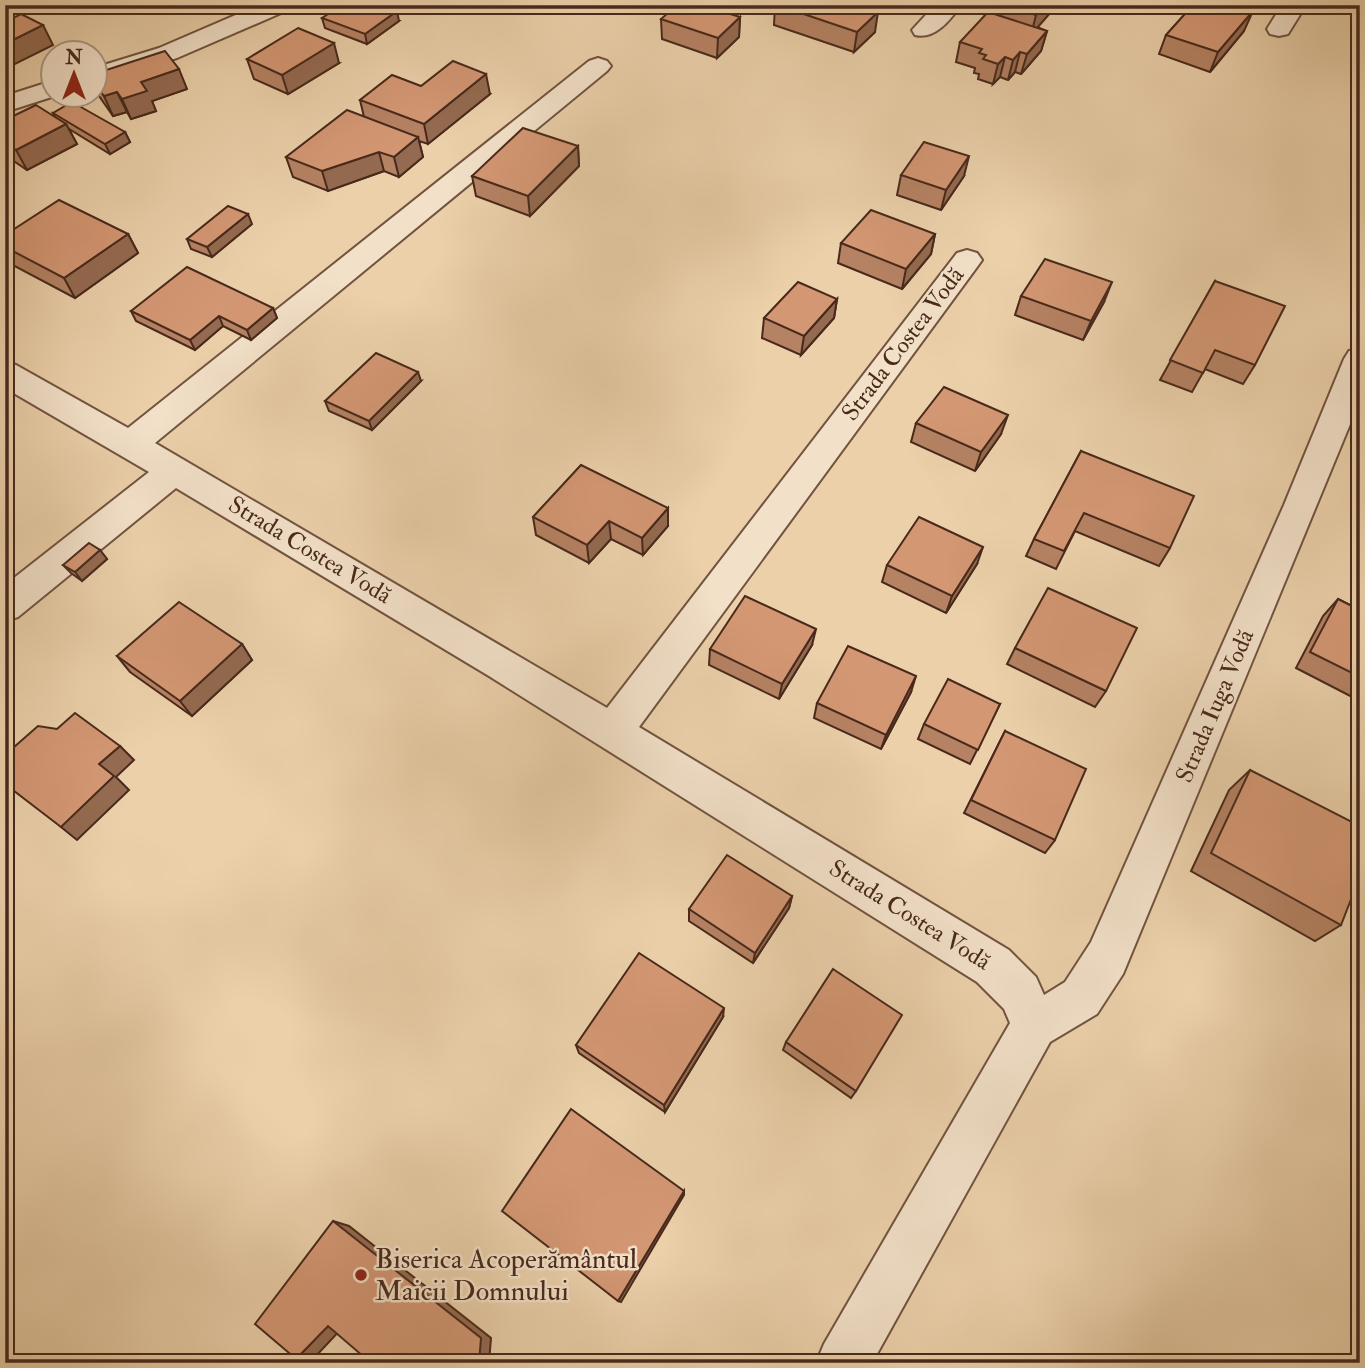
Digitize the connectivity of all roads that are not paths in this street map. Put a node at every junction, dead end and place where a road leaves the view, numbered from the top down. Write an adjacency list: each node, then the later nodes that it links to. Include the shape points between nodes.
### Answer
1 (279, 5): 7 (street, via 168,53)
2 (949, 5): 5 (street)
3 (1294, 5): 4 (street)
4 (1279, 29)
5 (924, 30)
6 (598, 66): 13 (street)
7 (108, 72)
8 (38, 93): 9 (street)
9 (5, 104)
10 (967, 260): 16 (street, Strada Costea Vodă)
11 (1360, 359): 17 (street, Strada Iuga Vodă, via 1107,958 1081,998)
12 (5, 373): 13 (street, Strada Costea Vodă)
13 (131, 444): 14 (street, Strada Costea Vodă)
14 (175, 470): 15 (street); 16 (street, Strada Costea Vodă)
15 (5, 606)
16 (613, 731): 17 (street, Strada Costea Vodă, via 993,966 1020,993)
17 (1034, 1026): 18 (street)
18 (843, 1363)

